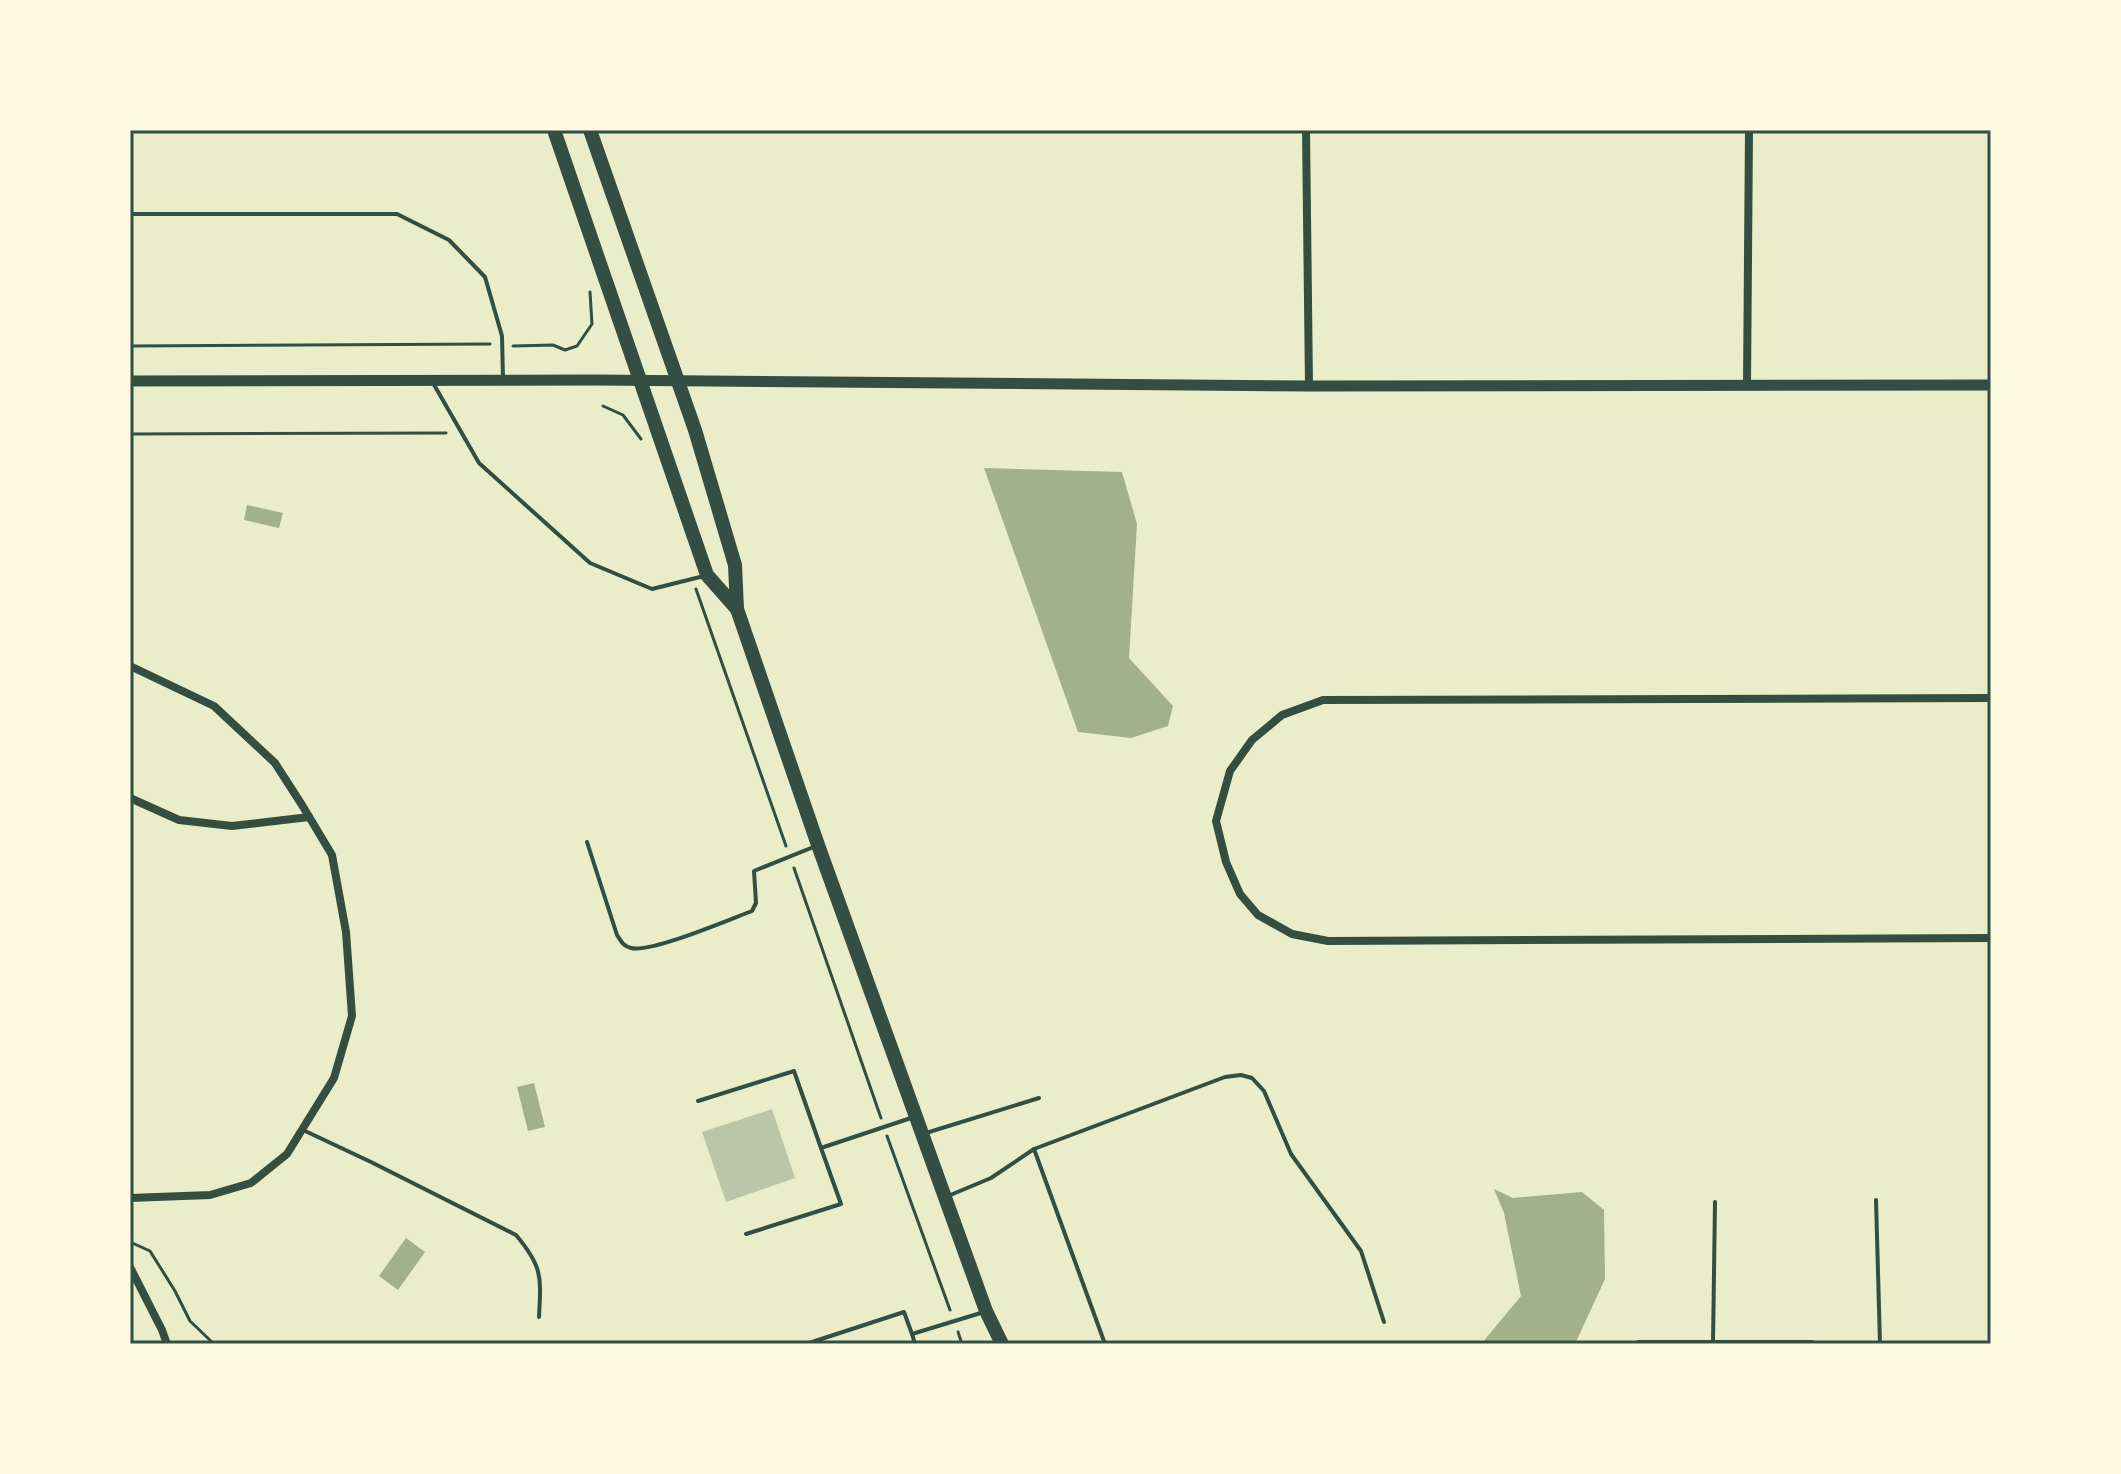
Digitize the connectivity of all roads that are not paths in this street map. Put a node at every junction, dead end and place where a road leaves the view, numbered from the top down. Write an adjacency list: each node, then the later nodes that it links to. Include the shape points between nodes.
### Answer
1 (554, 130): 9 (main road)
2 (590, 130): 10 (main road)
3 (1306, 130): 12 (street)
4 (1749, 130): 13 (street)
5 (130, 214): 6 (lane, via 397,214 449,240 485,277 502,336)
6 (503, 380): 8 (street); 9 (street)
7 (130, 381): 8 (street)
8 (432, 381): 14 (lane, via 479,463 590,563 652,589)
9 (639, 382): 10 (street); 14 (main road)
10 (679, 382): 12 (street); 15 (main road, via 735,565)
11 (1991, 385): 13 (street)
12 (1309, 386): 13 (street)
13 (1747, 386)
14 (707, 575): 15 (main road)
15 (737, 609): 21 (main road)
16 (130, 666): 19 (street, via 214,706 275,763)
17 (1991, 698): 22 (street, via 1323,700 1282,715 1252,740 1230,771 1216,821 1240,894 1258,915 1292,934 1328,941)
18 (130, 798): 19 (street, via 179,820 232,826)
19 (309, 817): 26 (street, via 332,855 346,932 352,1016 334,1078)
20 (587, 842): 21 (lane, via 617,935 633,949 752,911 754,871)
21 (818, 845): 25 (main road)
22 (1991, 938)
23 (1039, 1098): 27 (lane)
24 (698, 1101): 28 (lane, via 794,1071)
25 (917, 1116): 27 (main road); 28 (lane)
26 (303, 1130): 31 (street, via 287,1154 251,1183 210,1195); 37 (lane, via 516,1235 533,1255 541,1278)
27 (923, 1134): 30 (main road)
28 (821, 1148): 34 (lane, via 841,1204)
29 (1034, 1149): 30 (lane, via 991,1178); 38 (lane, via 1225,1077 1252,1078 1264,1091 1291,1154 1361,1251); 45 (lane)
30 (946, 1197): 36 (main road)
31 (130, 1198)
32 (1876, 1200): 48 (lane)
33 (1715, 1202): 40 (lane)
34 (746, 1234)
35 (130, 1267): 41 (street)
36 (986, 1311): 39 (lane); 44 (main road)
37 (539, 1317)
38 (1384, 1322)
39 (912, 1334): 42 (lane, via 904,1312); 43 (lane)
40 (1713, 1343): 46 (street); 47 (street)
41 (167, 1344)
42 (806, 1344)
43 (915, 1344)
44 (1002, 1344)
45 (1105, 1344)
46 (1639, 1344)
47 (1812, 1344)
48 (1880, 1344)

